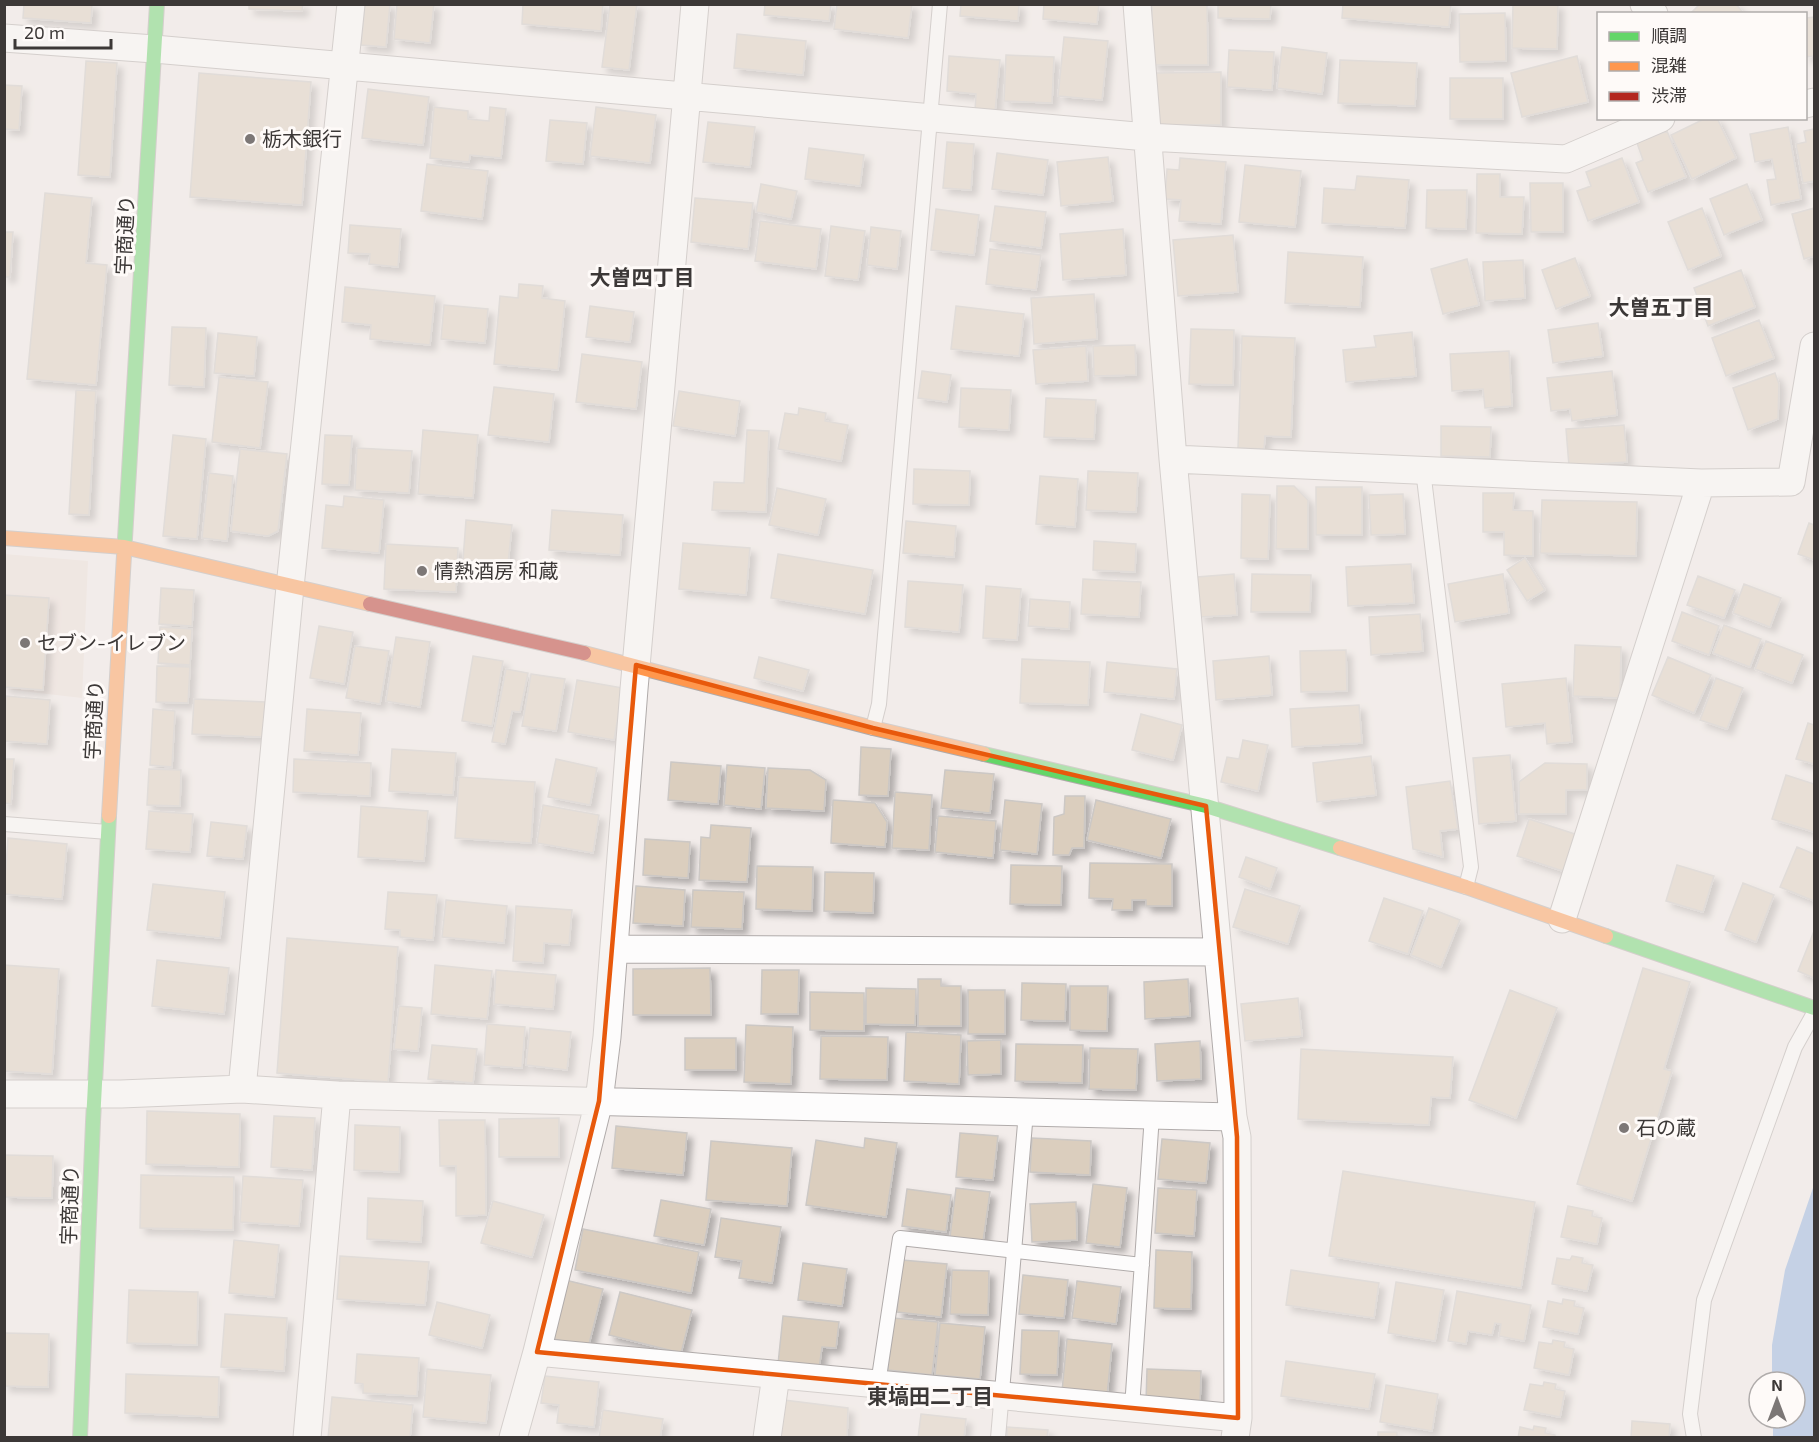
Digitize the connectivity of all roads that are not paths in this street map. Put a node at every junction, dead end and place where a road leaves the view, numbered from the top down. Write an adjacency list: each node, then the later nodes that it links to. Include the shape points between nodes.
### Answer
1 (157, 4): 7 (street, 宇商通り)
2 (351, 4): 8 (street)
3 (695, 4): 9 (street)
4 (940, 4): 10 (lane)
5 (1137, 4): 12 (street)
6 (4, 38): 7 (street)
7 (154, 48): 8 (street); 18 (street, 宇商通り)
8 (346, 66): 9 (street); 19 (street)
9 (686, 96): 10 (street); 20 (street)
10 (930, 118): 12 (street); 21 (lane, via 879,704)
11 (1656, 120): 12 (street, via 1566,159)
12 (1147, 137): 14 (street)
13 (1815, 346): 16 (street, via 1791,482)
14 (1173, 459): 15 (street); 22 (street)
15 (1423, 470): 16 (street); 25 (lane, via 1471,867)
16 (1701, 483): 26 (street)
17 (4, 538): 18 (street)
18 (124, 547): 19 (street); 24 (street, 宇商通り)
19 (290, 587): 20 (street); 31 (street)
20 (636, 665): 21 (street); 27 (street)
21 (873, 728): 22 (street)
22 (1206, 806): 25 (street); 28 (street)
23 (4, 824): 24 (lane)
24 (108, 832): 33 (street, 宇商通り)
25 (1466, 887): 26 (street)
26 (1562, 919): 29 (street)
27 (614, 948): 28 (street); 35 (street)
28 (1218, 952): 38 (street)
29 (1815, 1008)
30 (1815, 1013): 52 (lane, via 1795,1047 1704,1300 1690,1414)
31 (242, 1089): 33 (street); 34 (street)
32 (4, 1094): 33 (street)
33 (94, 1094): 47 (street, 宇商通り)
34 (337, 1095): 35 (street); 48 (street)
35 (599, 1101): 36 (street); 41 (street)
36 (1026, 1112): 37 (street); 39 (lane)
37 (1152, 1115): 38 (street); 40 (lane)
38 (1233, 1117): 46 (street, via 1237,1137)
39 (1014, 1252): 40 (lane); 43 (lane, via 900,1238); 44 (lane)
40 (1142, 1265): 45 (lane)
41 (537, 1352): 42 (street); 49 (street)
42 (776, 1375): 43 (street); 50 (street)
43 (878, 1384): 44 (street)
44 (1002, 1396): 45 (street); 51 (lane)
45 (1131, 1408): 46 (street)
46 (1236, 1428)
47 (80, 1437)
48 (307, 1437)
49 (513, 1437)
50 (767, 1437)
51 (998, 1437)
52 (1694, 1437)

